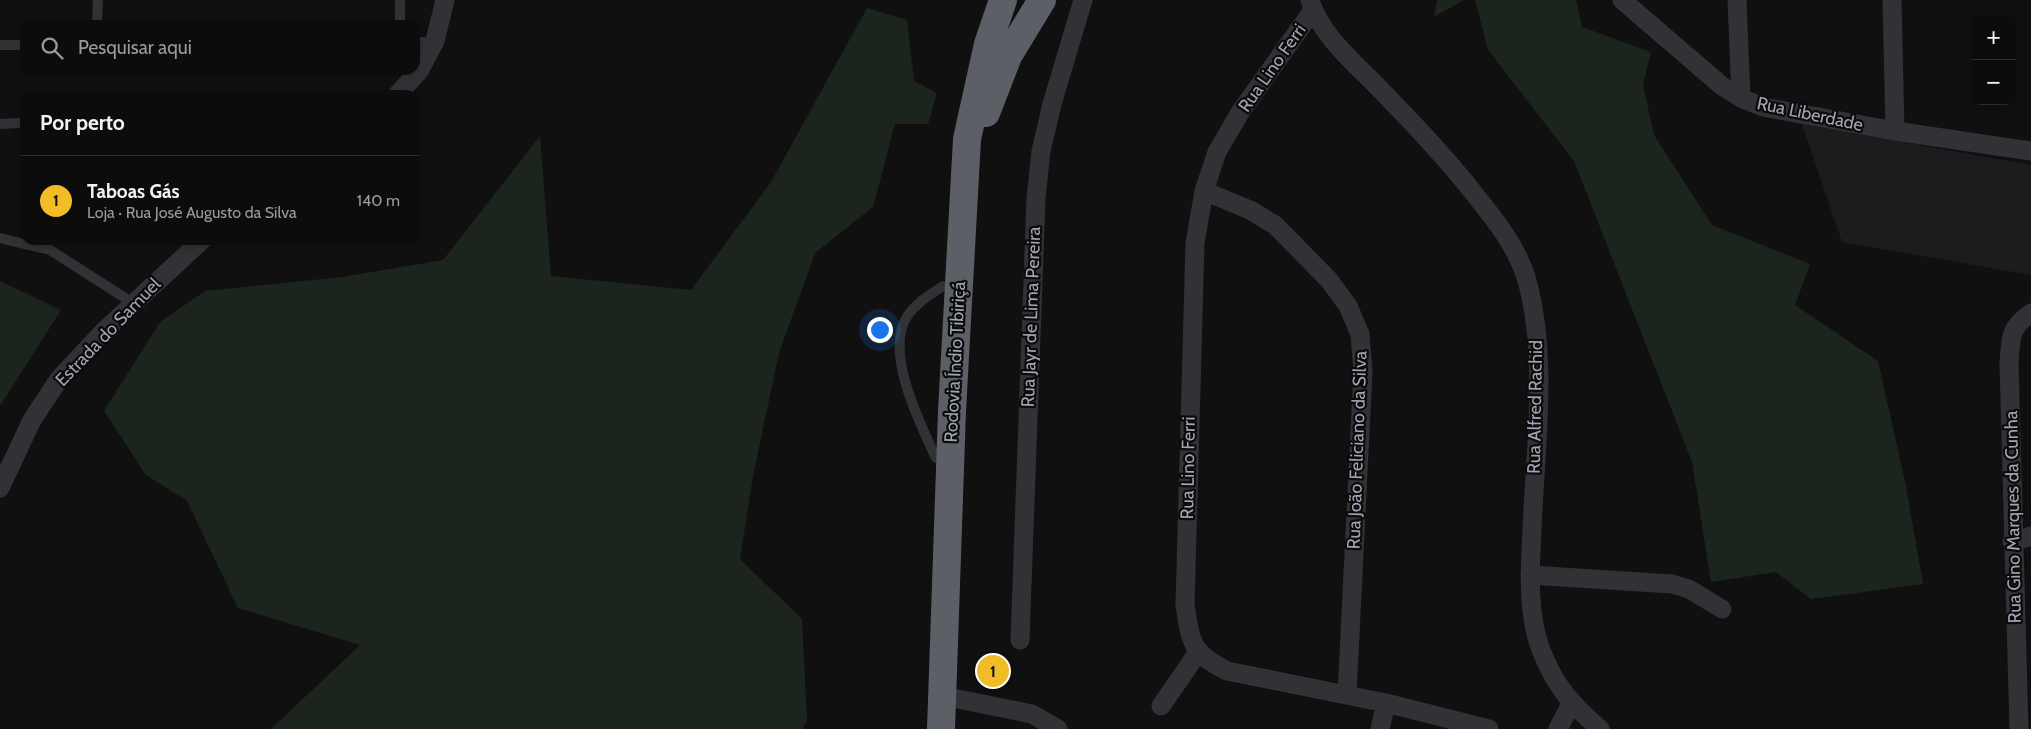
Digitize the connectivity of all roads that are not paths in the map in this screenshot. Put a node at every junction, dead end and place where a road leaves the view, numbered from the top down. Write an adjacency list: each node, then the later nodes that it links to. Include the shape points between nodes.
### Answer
1 (98, 0): 12 (lane)
2 (400, 0): 13 (lane)
3 (445, 0): 14 (street)
4 (988, 0): 32 (highway, Rodovia Índio Tibiriçá, via 962,92 955,134)
5 (1003, 0): 26 (highway, Rodovia Índio Tibiriçá, via 974,97)
6 (1042, 0): 26 (highway, via 1008,56)
7 (1083, 0): 41 (street, Rua Jayr de Lima Pereira, via 1041,150 1036,198)
8 (1622, 0): 21 (street, Rua Liberdade, via 1722,86)
9 (1738, 0): 21 (street)
10 (1892, 0): 24 (street)
11 (1312, 5): 27 (street, Rua Lino Ferri, via 1217,152); 39 (street, Rua Alfred Rachid, via 1323,28 1342,51 1453,166 1506,233 1525,275 1534,313 1539,371)
12 (97, 20)
13 (400, 20)
14 (435, 41): 15 (lane); 18 (street)
15 (420, 43)
16 (0, 45): 17 (lane)
17 (20, 45)
18 (420, 69)
19 (415, 75): 20 (street)
20 (402, 90)
21 (1741, 98): 24 (street, Rua Liberdade, via 1763,107)
22 (19, 123): 23 (lane)
23 (0, 124)
24 (1895, 131): 25 (street, Rua Liberdade)
25 (2031, 152)
26 (966, 165): 44 (highway, Rodovia Índio Tibiriçá, via 952,411)
27 (1204, 191): 42 (street, Rua Lino Ferri, via 1195,243 1185,605 1190,639); 43 (street, Rua João Feliciano da Silva, via 1250,210 1275,225 1329,280 1348,306 1360,334 1363,372)
28 (0, 238): 29 (lane)
29 (20, 243)
30 (29, 245): 33 (lane, via 50,250)
31 (197, 245): 33 (street, Estrada do Samuel)
32 (943, 286): 35 (highway, Rodovia Índio Tibiriçá); 35 (lane, via 917,304 906,317 900,338 909,394)
33 (133, 303): 36 (street, Estrada do Samuel, via 58,379 32,420)
34 (2031, 313): 38 (street, Rua Gino Marques da Cunha, via 2020,320 2011,333)
35 (936, 458): 48 (highway, Rodovia Índio Tibiriçá)
36 (0, 488)
37 (2031, 536): 38 (street)
38 (2012, 542): 55 (street, Rua Gino Marques da Cunha)
39 (1530, 575): 40 (street, via 1672,584 1689,589); 46 (street, Rua Alfred Rachid, via 1532,611 1540,649)
40 (1722, 609)
41 (1020, 640)
42 (1198, 651): 43 (street, via 1204,659 1227,670); 47 (street)
43 (1347, 695): 45 (street)
44 (943, 696): 49 (highway, Rodovia Índio Tibiriçá); 50 (street, via 1032,714)
45 (1386, 703): 51 (street); 52 (street)
46 (1571, 704): 53 (street); 54 (street, Rua Alfred Rachid)
47 (1161, 706)
48 (923, 729)
49 (941, 729)
50 (1058, 729)
51 (1380, 729)
52 (1489, 729)
53 (1558, 729)
54 (1600, 729)
55 (2019, 729)

